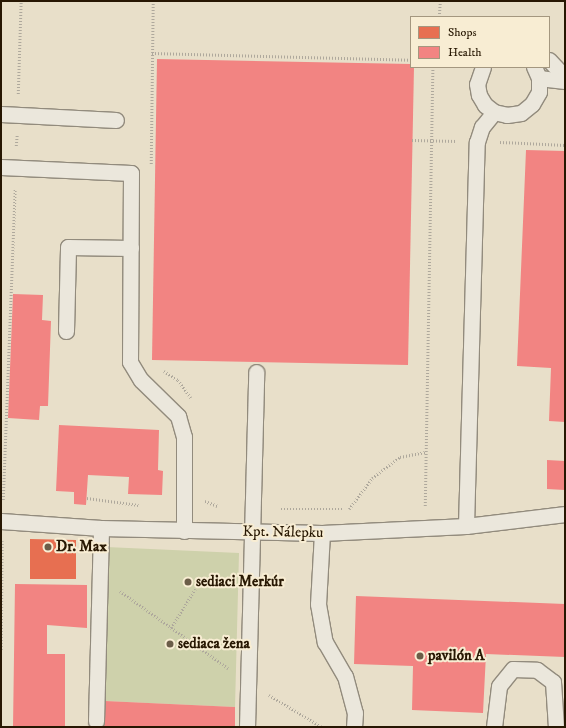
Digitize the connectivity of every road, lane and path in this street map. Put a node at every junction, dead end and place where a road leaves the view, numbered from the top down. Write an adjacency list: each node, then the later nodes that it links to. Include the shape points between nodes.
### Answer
1 (21, 1): 15 (path)
2 (153, 1): 5 (path)
3 (440, 1): 4 (path)
4 (439, 16)
5 (152, 53): 6 (path); 18 (path)
6 (410, 60)
7 (550, 61): 11 (lane)
8 (433, 68): 24 (path)
9 (483, 68): 13 (lane, via 477,84 479,95 485,105)
10 (536, 73): 12 (lane); 13 (lane, via 538,92 532,104 521,112 508,115)
11 (565, 76)
12 (565, 81)
13 (494, 112): 33 (lane, via 482,127 477,142)
14 (1, 114): 15 (lane)
15 (17, 115): 16 (lane); 17 (path)
16 (116, 120)
17 (8, 167): 19 (lane, via 131,173); 32 (path)
18 (150, 171)
19 (131, 248): 20 (lane, via 68,247); 35 (lane, via 130,362 141,380 178,416 184,437)
20 (66, 331)
21 (159, 368): 23 (path, via 178,380)
22 (256, 372): 36 (lane)
23 (192, 400)
24 (426, 452): 29 (path, via 400,457 372,478); 30 (path)
25 (203, 497): 28 (path, via 206,502)
26 (87, 498): 27 (path)
27 (139, 505)
28 (218, 506)
29 (349, 509)
30 (425, 510)
31 (565, 514): 33 (lane, Kpt. Nálepku)
32 (2, 521): 34 (lane, Kpt. Nálepku); 41 (path)
33 (466, 526): 37 (lane, Kpt. Nálepku)
34 (102, 528): 35 (lane, Kpt. Nálepku); 38 (lane)
35 (184, 531): 36 (lane, Kpt. Nálepku)
36 (252, 531): 37 (lane, Kpt. Nálepku); 43 (lane)
37 (322, 533): 47 (lane, via 318,604 325,642 345,676 355,713)
38 (100, 577): 40 (path); 44 (lane)
39 (195, 589): 40 (path)
40 (171, 628): 42 (path)
41 (1, 650)
42 (212, 657)
43 (248, 682): 45 (lane); 46 (path)
44 (96, 721)
45 (247, 727)
46 (322, 727)
47 (354, 727)
48 (494, 727): 49 (lane, via 499,686 513,669 537,670 553,682)
49 (556, 727)

